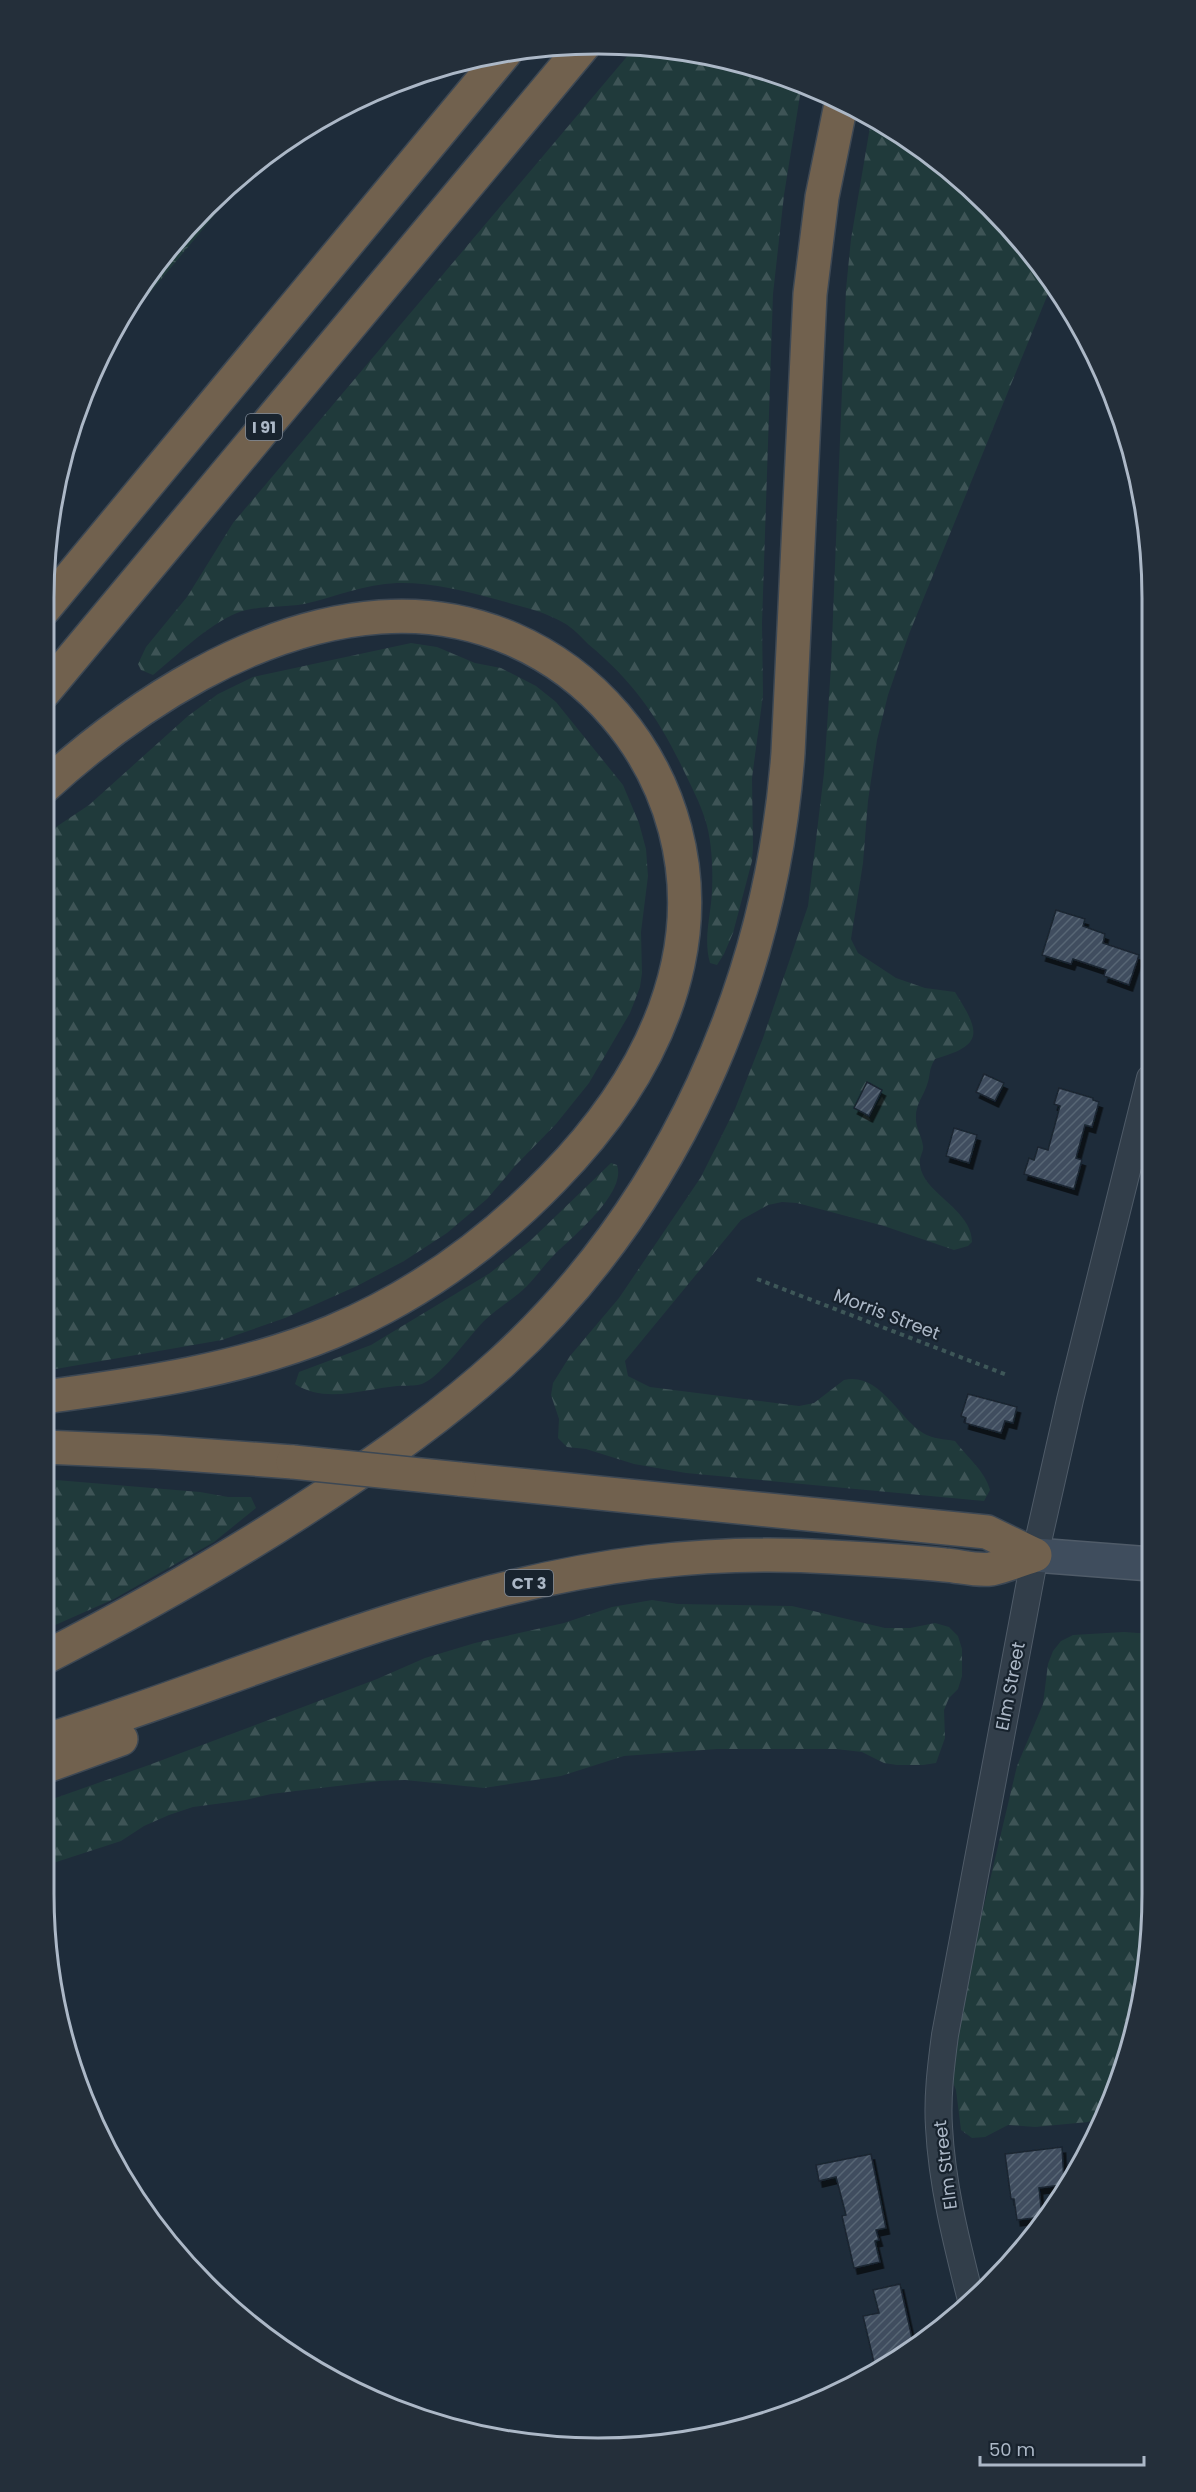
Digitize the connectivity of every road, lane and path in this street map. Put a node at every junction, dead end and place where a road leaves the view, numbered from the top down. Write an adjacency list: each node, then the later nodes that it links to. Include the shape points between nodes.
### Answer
1 (576, 55): 5 (highway, I 91)
2 (496, 63): 4 (highway)
3 (840, 110): 14 (highway, via 822,197 809,304 789,753 782,819 749,968 727,1033 698,1099 607,1246 543,1321 466,1394 272,1531)
4 (54, 597)
5 (54, 680)
6 (54, 778): 10 (highway, via 87,749 146,708 215,666 263,644 311,628 359,619 409,616 448,620 486,628 534,648 569,670 614,714 638,744 663,792 679,841 685,895 683,936 674,983 656,1032 633,1076 580,1150 479,1245 407,1294 306,1342 191,1373)
7 (1142, 1110): 12 (street, Elm Street)
8 (757, 1279): 9 (path, Morris Street)
9 (1006, 1375)
10 (54, 1395)
11 (54, 1447): 12 (highway, CT 3, bridge, via 294,1462 987,1532)
12 (1035, 1555): 13 (main road, CT 3); 15 (highway, CT 3, via 989,1569 792,1555 694,1558 603,1569 518,1585 431,1608); 18 (street, Elm Street, via 940,2077 939,2127 945,2179)
13 (1142, 1563)
14 (54, 1653)
15 (204, 1687): 16 (highway, CT 3); 17 (highway, via 168,1716 140,1732)
16 (54, 1738)
17 (54, 1763)
18 (969, 2292)

